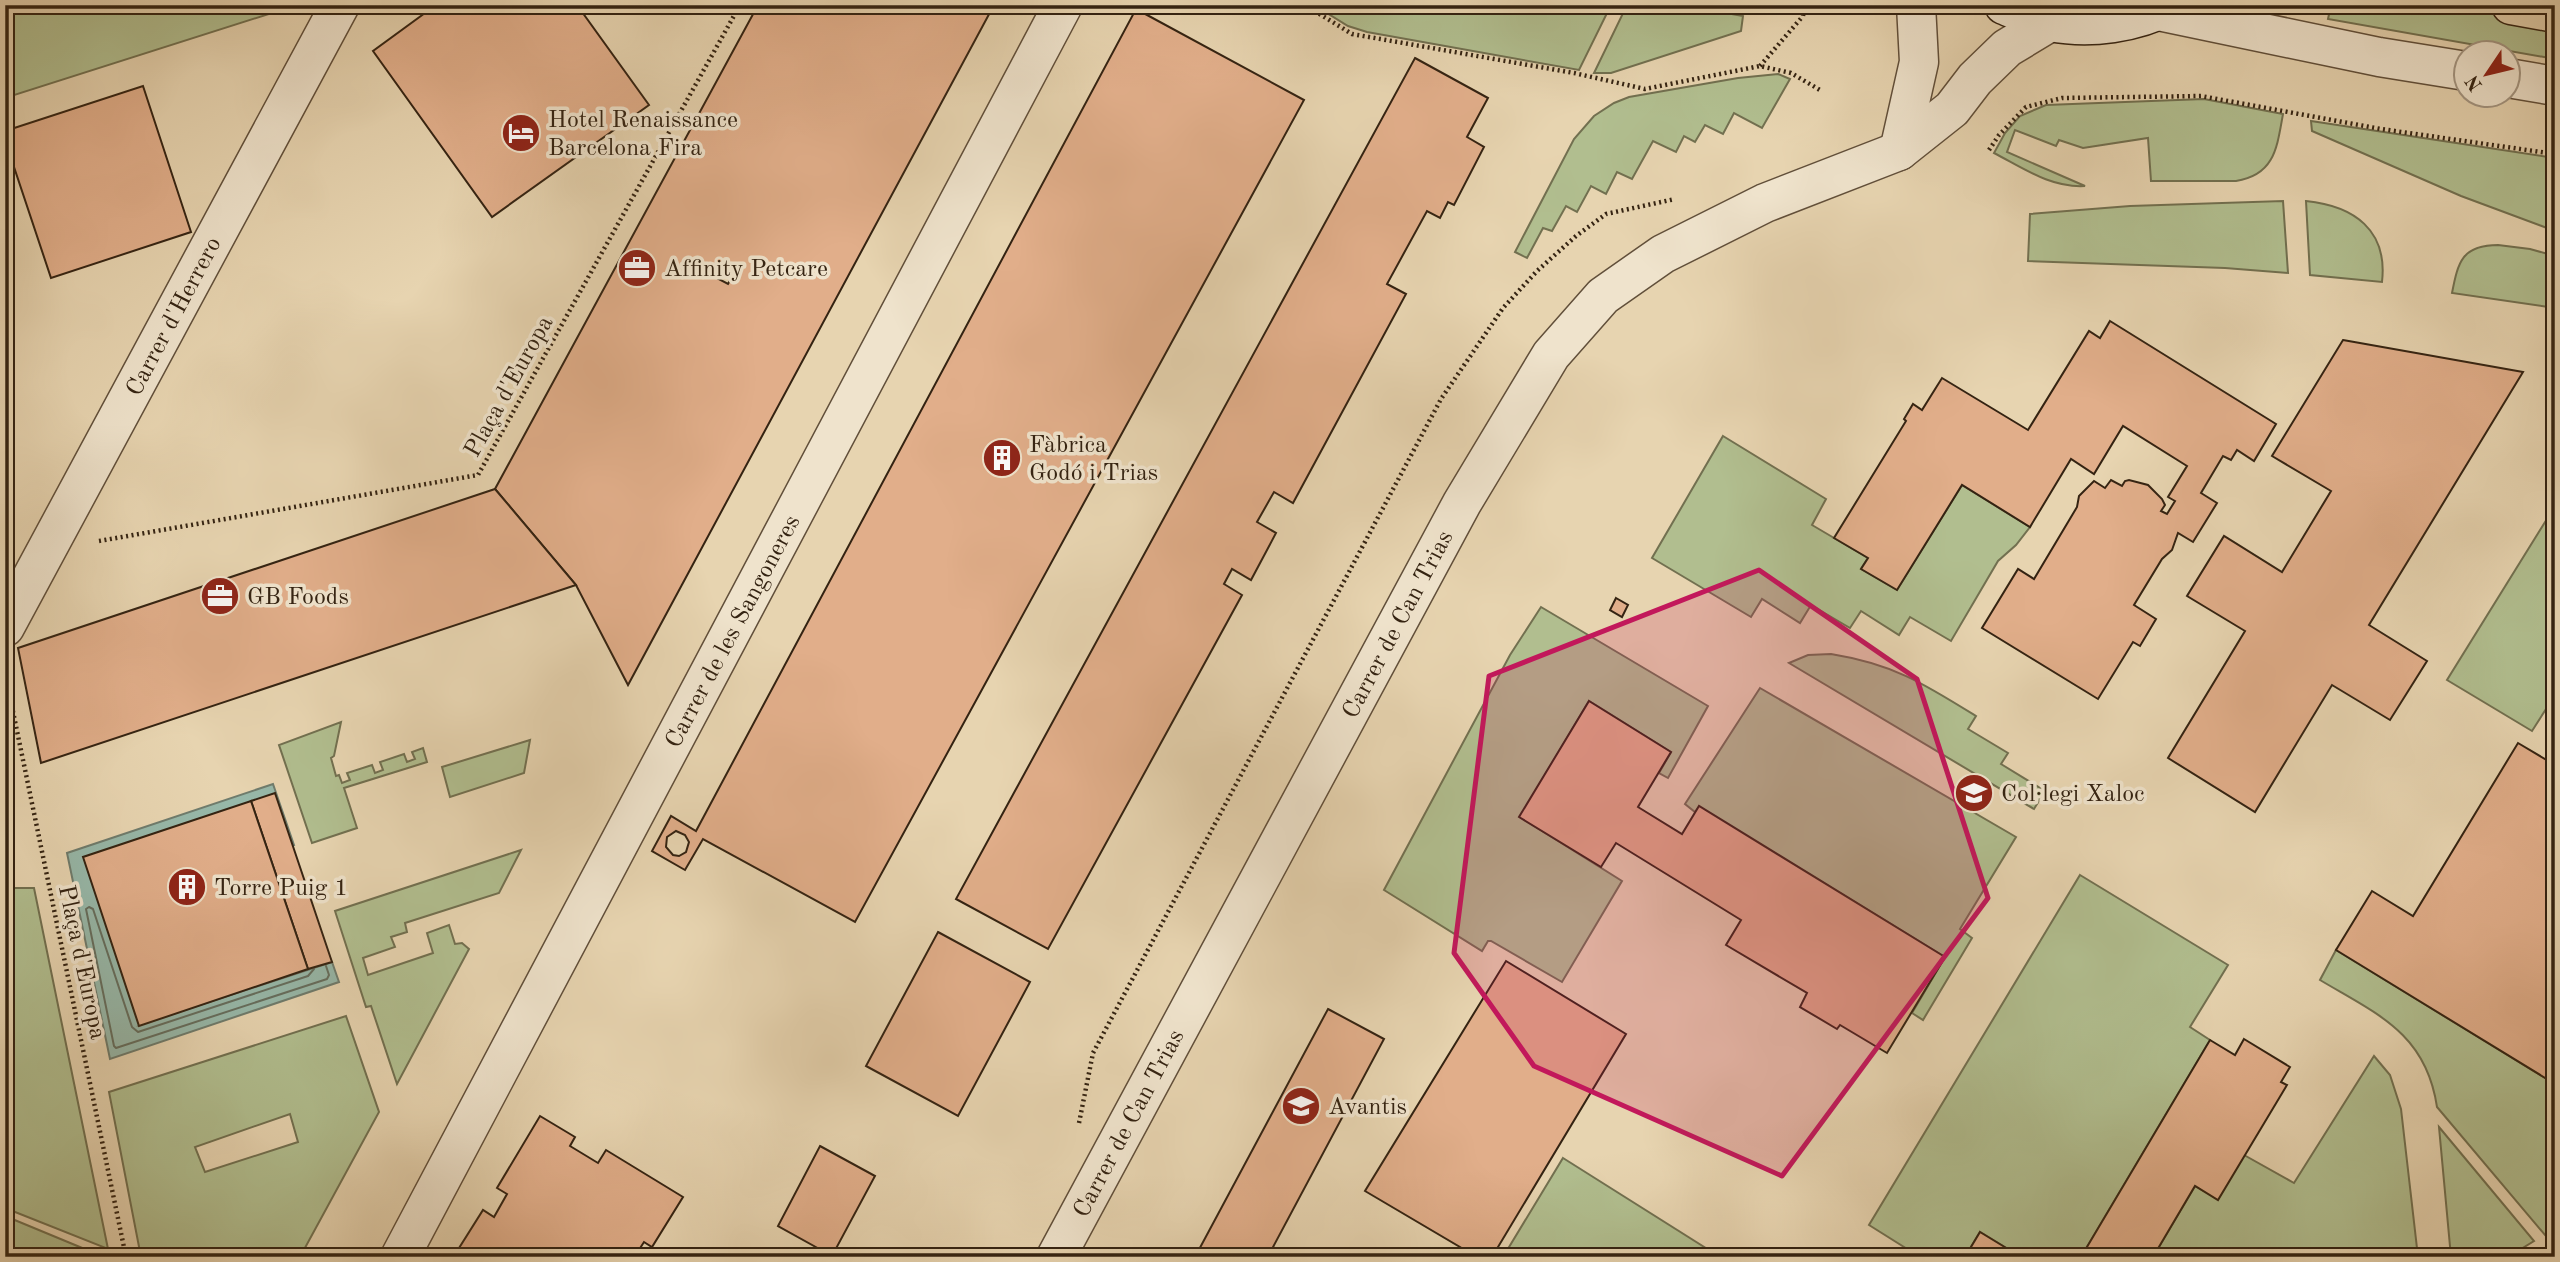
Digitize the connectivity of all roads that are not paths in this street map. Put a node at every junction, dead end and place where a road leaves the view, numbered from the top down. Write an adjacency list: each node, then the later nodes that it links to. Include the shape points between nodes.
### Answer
1 (340, 5): 13 (street, Carrer d'Herrero)
2 (1063, 5): 14 (street, Carrer de les Sangoneres)
3 (1916, 5): 12 (street, via 1919,62)
4 (2004, 5): 8 (street)
5 (2511, 5): 7 (highway)
6 (2164, 8): 8 (street, via 2105,25); 9 (street, via 2379,57)
7 (2555, 13)
8 (2050, 22): 12 (street, Carrer de Can Trias, via 2007,48 1952,109)
9 (2452, 69)
10 (2522, 80): 11 (street)
11 (2555, 86)
12 (1899, 151): 15 (street, Carrer de Can Trias, via 1765,203 1663,254 1603,296 1551,355 1462,503)
13 (5, 626)
14 (400, 1257)
15 (1055, 1257)

